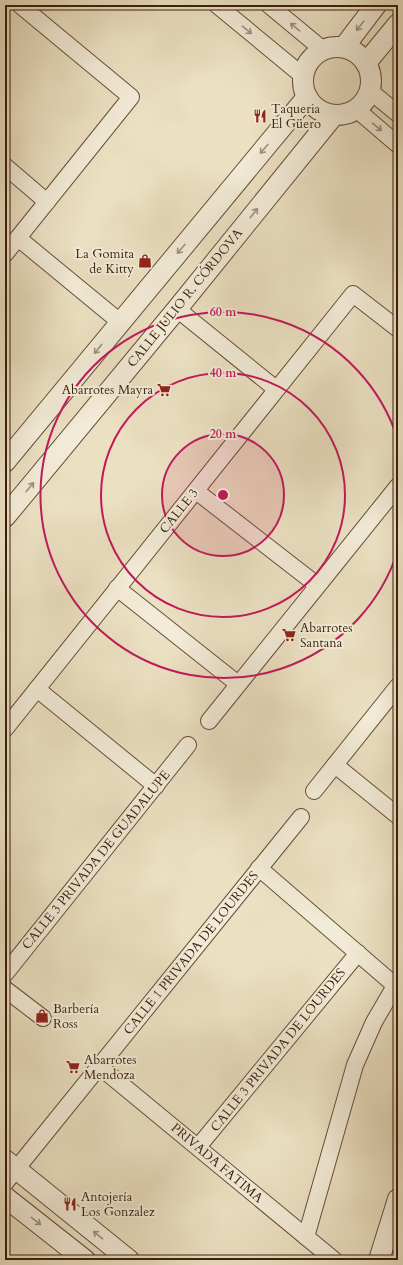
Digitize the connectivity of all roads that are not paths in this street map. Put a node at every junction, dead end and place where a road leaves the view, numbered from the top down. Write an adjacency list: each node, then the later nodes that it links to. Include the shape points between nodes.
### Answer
1 (20, 5): 17 (street, via 131,97)
2 (217, 5): 9 (street, one-way to 9)
3 (269, 5): 7 (street, one-way to 3)
4 (376, 5): 6 (street, one-way to 6)
5 (398, 24): 8 (street)
6 (344, 47): 7 (street, via 332,46); 8 (street, via 354,50)
7 (322, 49): 9 (street, via 306,65)
8 (366, 63): 10 (street, via 372,79)
9 (303, 76): 11 (street, via 303,87)
10 (370, 91): 12 (street); 13 (street)
11 (307, 97): 14 (street, via 313,106); 21 (street, one-way to 21)
12 (356, 109): 14 (street); 15 (street, one-way to 15)
13 (398, 114)
14 (334, 115): 20 (street, CALLE JULIO R. CÓRDOVA, one-way to 14)
15 (398, 145)
16 (5, 166): 17 (street)
17 (47, 202): 18 (street)
18 (18, 238): 19 (street); 21 (street)
19 (5, 254)
20 (177, 309): 23 (street); 27 (street, CALLE JULIO R. CÓRDOVA, one-way to 20)
21 (120, 322): 24 (street, one-way to 24)
22 (398, 329): 23 (street, CALLE 3, via 353,294)
23 (276, 389): 26 (street, CALLE 3)
24 (5, 462)
25 (398, 486): 28 (street)
26 (196, 490): 28 (street); 29 (street, CALLE 3)
27 (5, 517)
28 (318, 585): 30 (street)
29 (117, 588): 30 (street); 32 (street, CALLE 3)
30 (238, 684): 33 (street)
31 (398, 686): 36 (street)
32 (37, 689): 34 (street, CALLE 3); 37 (street)
33 (209, 721)
34 (5, 729)
35 (188, 745): 37 (street, CALLE 3 PRIVADA DE GUADALUPE)
36 (335, 764): 38 (street); 39 (street)
37 (156, 786): 43 (street, CALLE 3 PRIVADA DE GUADALUPE)
38 (314, 791)
39 (398, 816)
40 (301, 817): 41 (street, CALLE 1 PRIVADA DE LOURDES)
41 (259, 868): 42 (street); 47 (street, CALLE 1 PRIVADA DE LOURDES)
42 (358, 953): 44 (street); 48 (street, CALLE 3 PRIVADA DE LOURDES)
43 (5, 974)
44 (397, 987): 52 (street, via 374,1022 354,1065)
45 (5, 988): 46 (street)
46 (43, 1018)
47 (99, 1066): 48 (street, PRIVADA FATIMA); 49 (street, CALLE 1 PRIVADA DE LOURDES)
48 (198, 1147): 52 (street, PRIVADA FATIMA)
49 (9, 1170): 54 (street, one-way to 49)
50 (5, 1197): 53 (street, one-way to 53)
51 (398, 1199): 56 (street)
52 (306, 1237): 55 (street, PRIVADA FATIMA)
53 (85, 1260)
54 (129, 1260)
55 (334, 1260)
56 (379, 1260)

